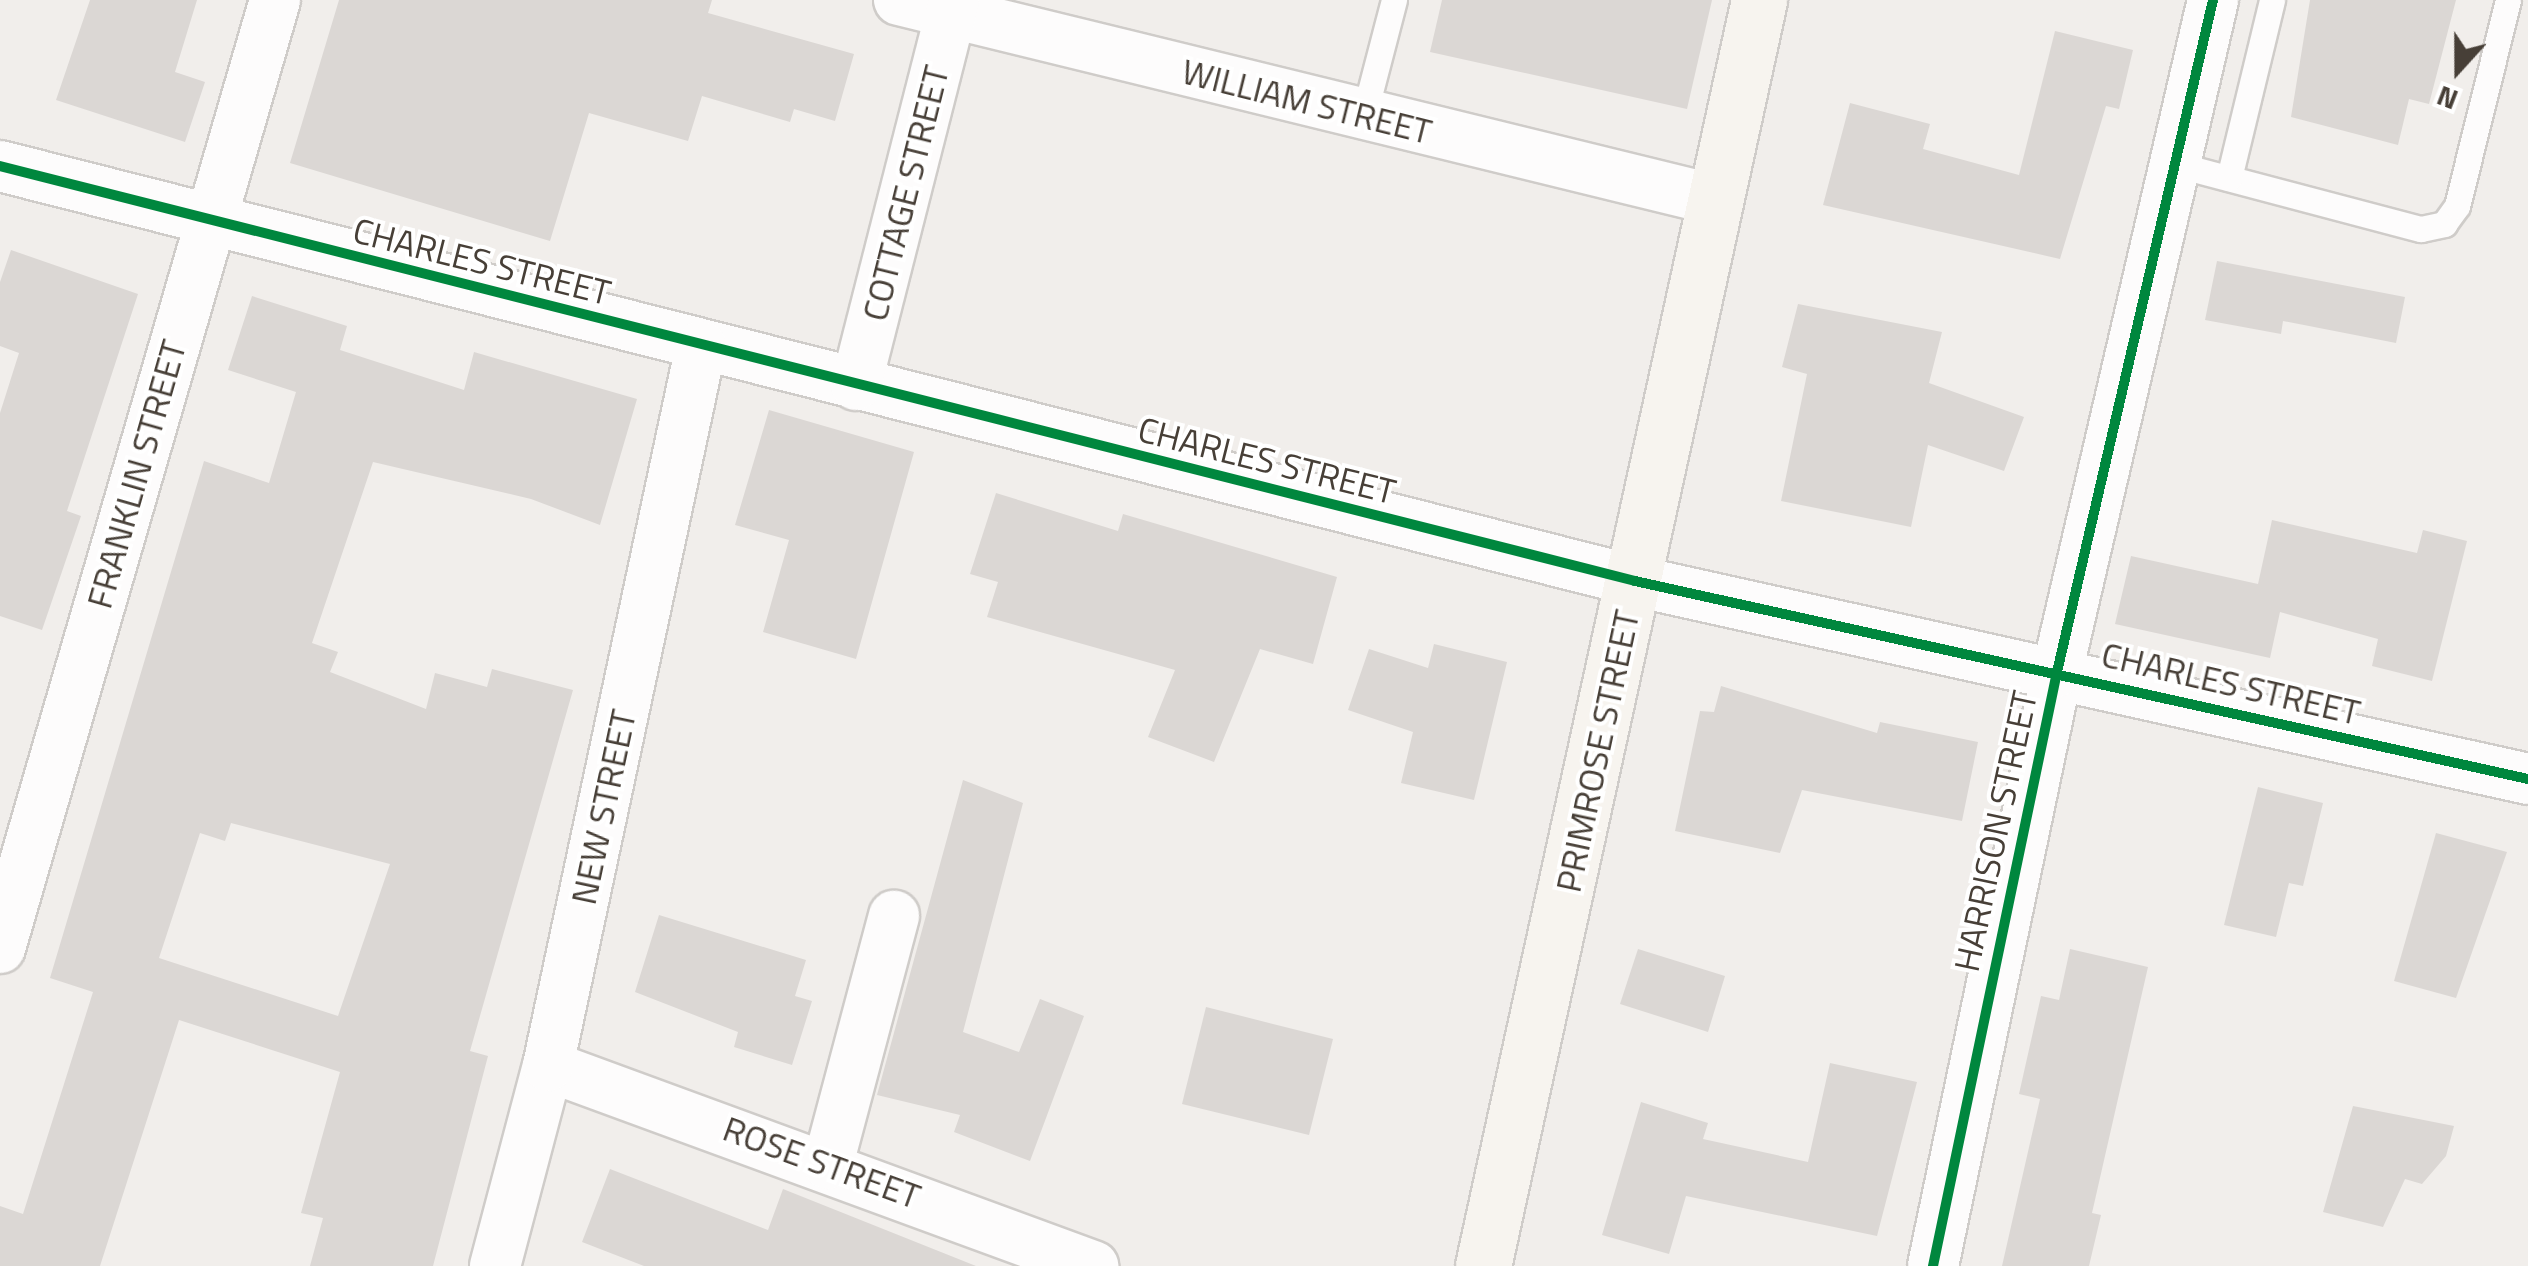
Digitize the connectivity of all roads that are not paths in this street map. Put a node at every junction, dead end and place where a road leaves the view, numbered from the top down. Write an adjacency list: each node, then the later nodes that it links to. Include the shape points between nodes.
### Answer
1 (275, 0): 14 (street, FRANKLIN STREET)
2 (899, 0): 8 (street, WILLIAM STREET)
3 (1394, 0): 9 (lane)
4 (1758, 0): 13 (main road, PRIMROSE STREET)
5 (2213, 0): 10 (street, HARRISON STREET)
6 (2272, 0): 12 (lane)
7 (2508, 0): 12 (lane, via 2456,206 2444,224 2422,229)
8 (952, 7): 9 (street, WILLIAM STREET); 16 (street, COTTAGE STREET)
9 (1364, 114): 13 (street, WILLIAM STREET)
10 (2178, 165): 12 (lane); 18 (street, HARRISON STREET)
11 (0, 166): 14 (street, CHARLES STREET)
12 (2229, 178)
13 (1716, 200): 17 (main road, PRIMROSE STREET)
14 (209, 220): 15 (street, CHARLES STREET); 21 (street, FRANKLIN STREET)
15 (701, 346): 16 (street, CHARLES STREET); 22 (street, NEW STREET)
16 (856, 385): 17 (street, CHARLES STREET)
17 (1635, 581): 18 (street, CHARLES STREET); 26 (main road, PRIMROSE STREET)
18 (2056, 672): 19 (street, CHARLES STREET); 27 (street, HARRISON STREET)
19 (2528, 779)
20 (894, 916): 23 (street)
21 (0, 948)
22 (548, 1066): 23 (street, ROSE STREET); 24 (street, NEW STREET)
23 (828, 1164): 25 (street, ROSE STREET)
24 (495, 1266)
25 (1093, 1266)
26 (1483, 1266)
27 (1933, 1266)

